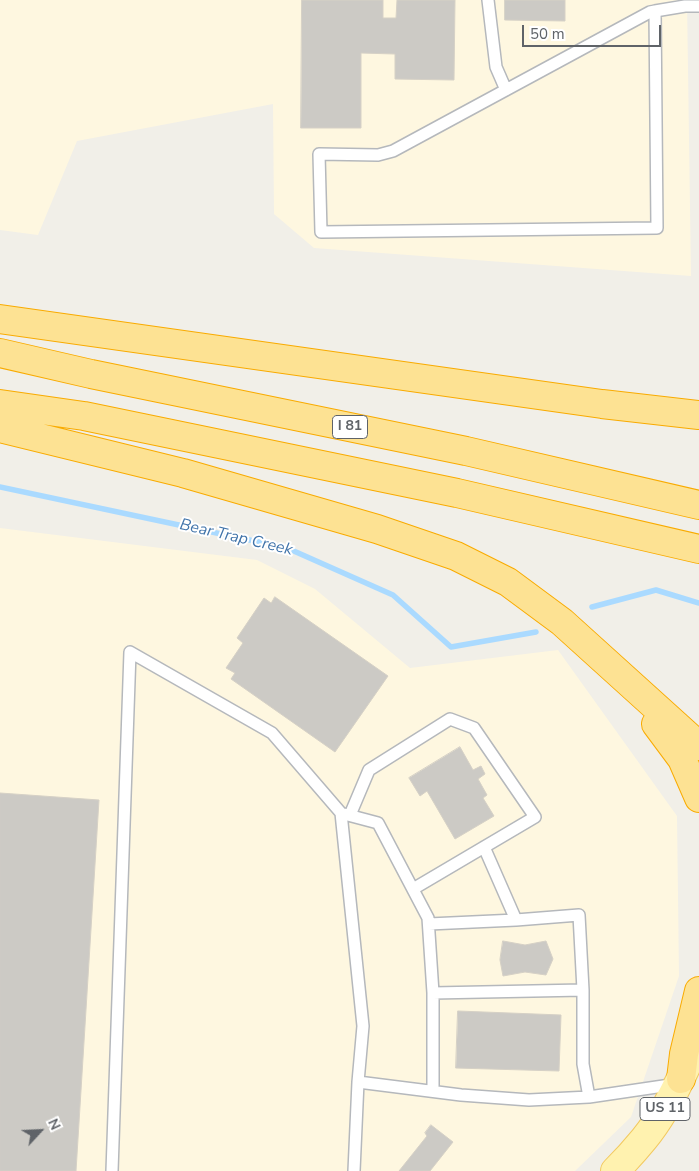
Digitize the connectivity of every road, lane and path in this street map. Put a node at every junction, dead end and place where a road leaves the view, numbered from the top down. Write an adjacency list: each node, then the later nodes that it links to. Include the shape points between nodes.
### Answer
1 (488, 0): 4 (lane, via 496,68)
2 (699, 6): 3 (lane)
3 (655, 11): 4 (lane); 4 (lane, via 657,228 321,232 319,154 378,155 393,150)
4 (506, 90)
5 (0, 318): 8 (highway)
6 (0, 353): 10 (highway, I 81, via 466,451)
7 (0, 404): 11 (highway, via 84,416 332,467)
8 (699, 415)
9 (0, 428): 12 (highway, via 183,473 378,529 456,556 508,582 562,622)
10 (699, 505)
11 (699, 549)
12 (609, 664): 13 (highway); 14 (highway, via 682,759)
13 (699, 746)
14 (699, 798)
15 (346, 814): 16 (lane, via 369,770 450,719 474,728 535,817); 17 (lane, via 378,823); 25 (lane, via 363,1026); 28 (lane, via 272,733 130,652)
16 (484, 847): 17 (lane); 18 (lane)
17 (413, 890): 19 (lane)
18 (516, 920): 19 (lane); 20 (lane, via 579,914)
19 (428, 924): 22 (lane)
20 (583, 990): 22 (lane); 27 (lane, via 583,1064)
21 (699, 991): 24 (highway)
22 (433, 993): 26 (lane)
23 (699, 1038): 24 (main road, US 11)
24 (680, 1081): 27 (lane); 30 (main road, US 11, via 644,1139)
25 (358, 1082): 26 (lane); 29 (lane)
26 (433, 1091): 27 (lane, via 529,1100)
27 (589, 1097)
28 (112, 1171)
29 (354, 1171)
30 (615, 1171)

